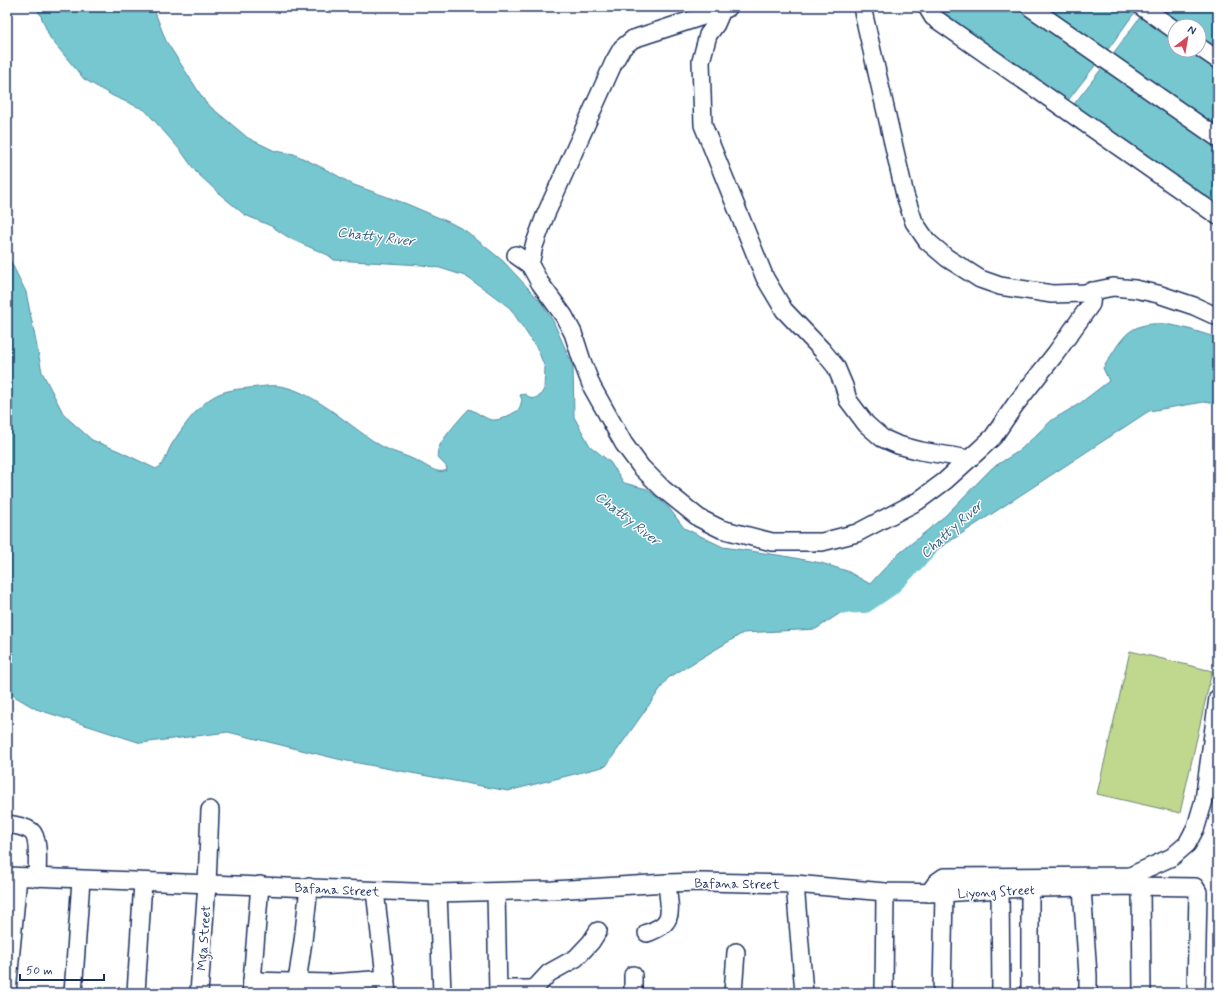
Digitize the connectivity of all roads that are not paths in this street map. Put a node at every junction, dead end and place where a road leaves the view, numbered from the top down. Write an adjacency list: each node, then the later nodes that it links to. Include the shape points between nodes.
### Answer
1 (862, 7): 13 (street, via 905,195 914,222 927,242 980,279 1000,286 1052,294)
2 (927, 7): 10 (street, via 933,17)
3 (1030, 7): 9 (street)
4 (1142, 7): 6 (street)
5 (727, 9): 12 (street, via 633,39 622,48 545,216); 15 (street, via 708,35 701,61 703,125 765,278 784,310 836,367 848,400 866,424 882,438 898,445)
6 (1167, 24)
7 (1207, 52): 8 (street)
8 (1218, 60)
9 (1218, 138)
10 (1218, 216)
11 (516, 255): 12 (street)
12 (530, 265): 15 (street, via 573,333 592,387 624,444 641,467 663,489 699,518 721,529 772,542 822,542 857,533 918,501)
13 (1092, 291): 14 (street, via 1113,287 1134,289 1158,294); 15 (street, via 1091,304 1056,353 993,437)
14 (1218, 316)
15 (969, 459)
16 (1218, 698): 36 (street, via 1204,800 1196,827 1187,844 1172,857 1130,876 944,877 937,882)
17 (210, 810): 24 (street, Mga Street)
18 (7, 824): 20 (street, via 30,831 35,836)
19 (12, 877): 20 (street, Bafana Street); 45 (street)
20 (37, 878): 21 (street, Bafana Street)
21 (81, 880): 22 (street, Bafana Street); 46 (street)
22 (143, 882): 24 (street, Bafana Street); 47 (street)
23 (667, 883): 25 (street, Bafana Street); 33 (street, Bafana Street); 38 (street, via 667,921 657,930)
24 (207, 884): 26 (street, Bafana Street); 48 (street, Mga Street)
25 (795, 884): 34 (street, Liyong Street); 52 (street, Bafana Street)
26 (260, 885): 28 (street, Bafana Street); 43 (street)
27 (1140, 886): 30 (street, Liyong Street); 58 (street); 59 (street, Liyong Street, via 1191,886 1197,889)
28 (309, 887): 32 (street, Bafana Street); 41 (street)
29 (1030, 888): 30 (street, Liyong Street); 31 (street, Liyong Street); 56 (street)
30 (1082, 888): 57 (street)
31 (1000, 889): 36 (street, Liyong Street); 55 (street)
32 (375, 891): 35 (street, Bafana Street); 42 (street)
33 (496, 892): 35 (street, Bafana Street); 44 (street)
34 (885, 892): 36 (street, Liyong Street); 53 (street)
35 (438, 893): 49 (street)
36 (936, 893): 54 (street)
37 (598, 931): 44 (street, via 576,958 549,973 532,989)
38 (647, 933)
39 (736, 952): 51 (street)
40 (633, 975): 50 (street)
41 (298, 982): 42 (street); 43 (street)
42 (386, 986)
43 (251, 987)
44 (498, 991)
45 (7, 992)
46 (73, 993)
47 (136, 993)
48 (199, 993)
49 (442, 993)
50 (633, 993)
51 (733, 993)
52 (804, 993)
53 (884, 993)
54 (942, 993)
55 (1001, 993)
56 (1030, 993)
57 (1088, 993)
58 (1142, 993)
59 (1196, 993)

